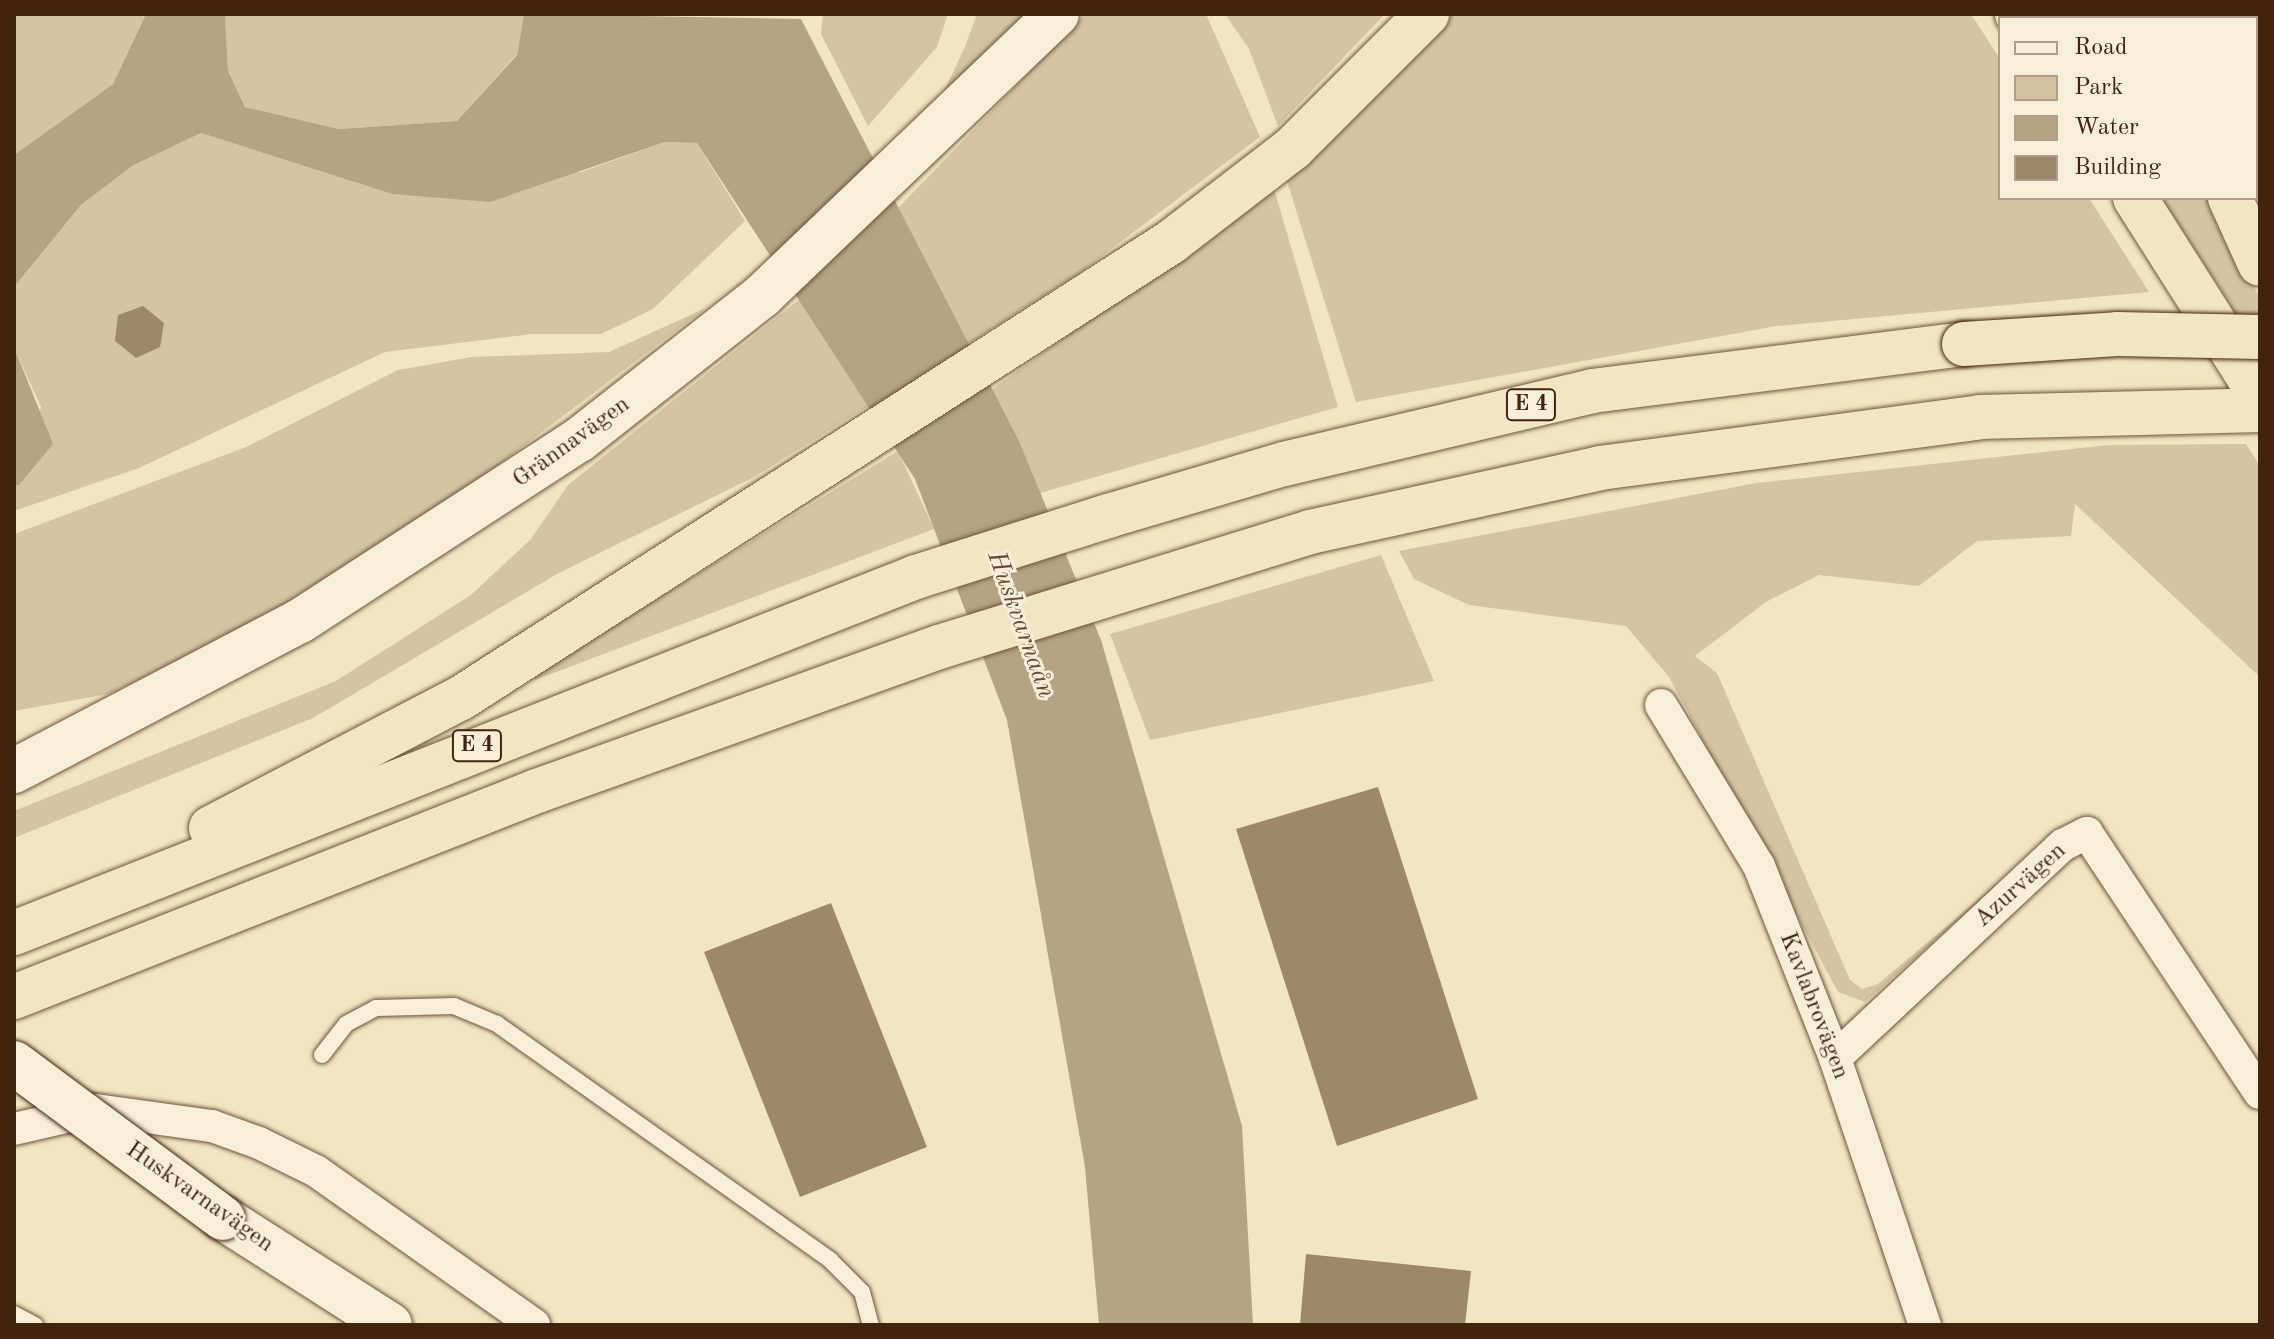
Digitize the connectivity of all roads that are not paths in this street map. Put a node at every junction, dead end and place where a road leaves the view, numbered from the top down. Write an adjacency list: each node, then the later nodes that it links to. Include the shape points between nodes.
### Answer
1 (1057, 14): 10 (main road, Grännavägen, via 921,152 762,296 579,440 389,569 220,668)
2 (1427, 14): 11 (highway, via 1293,148 1171,242 1011,348 461,698)
3 (2136, 200): 7 (highway)
4 (2231, 200): 5 (highway)
5 (2260, 264)
6 (2260, 337): 11 (highway, E 4, bridge, via 2117,334 1964,344 1592,391 1284,464 916,577)
7 (2260, 395)
8 (2260, 410): 12 (highway, via 1980,417 1600,468 1310,532 939,647 537,791)
9 (1661, 705): 14 (street, Kavlabrovägen, via 1759,866)
10 (14, 771)
11 (28, 927)
12 (14, 997)
13 (322, 1055): 22 (lane, via 346,1024 376,1008 454,1006 497,1024 830,1260 862,1292)
14 (1835, 1058): 16 (street, Azurvägen, via 2063,845 2087,833); 23 (street, Kavlabrovägen)
15 (14, 1063): 20 (main road, Huskvarnavägen, bridge, via 223,1218)
16 (2260, 1093)
17 (14, 1129): 21 (street, via 96,1110 212,1126 259,1143 316,1171)
18 (14, 1314): 19 (lane)
19 (35, 1325)
20 (390, 1325)
21 (534, 1325)
22 (871, 1325)
23 (1925, 1325)

